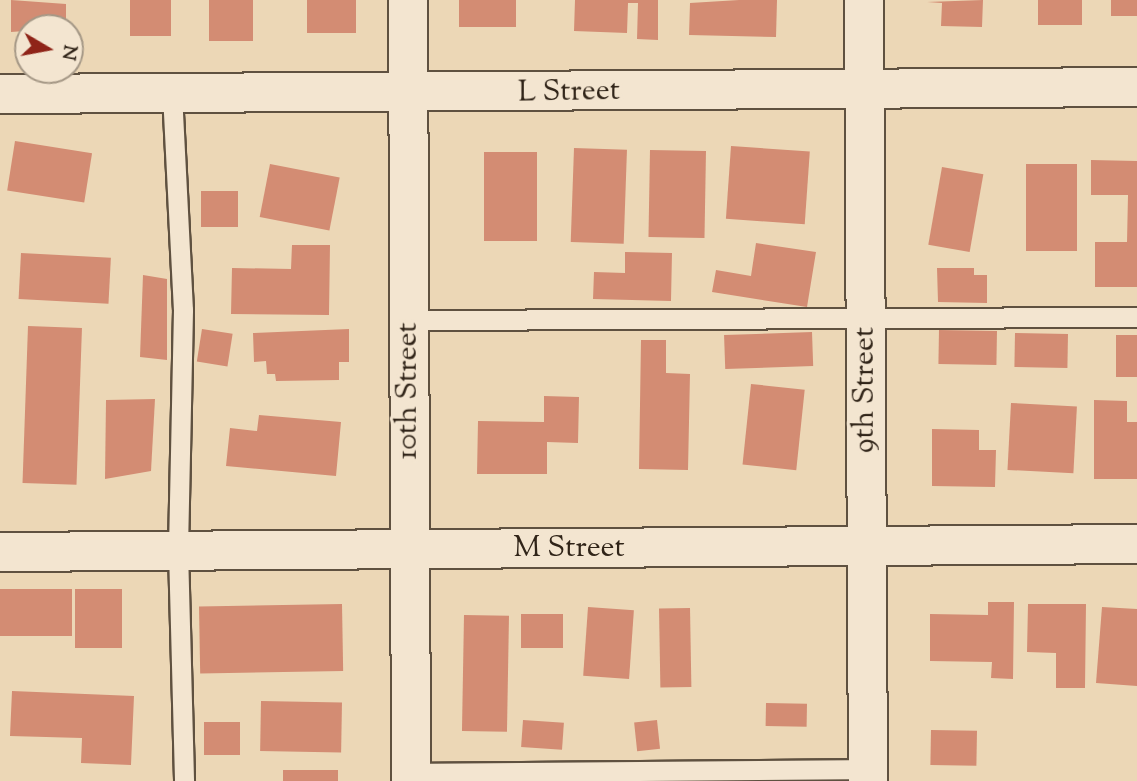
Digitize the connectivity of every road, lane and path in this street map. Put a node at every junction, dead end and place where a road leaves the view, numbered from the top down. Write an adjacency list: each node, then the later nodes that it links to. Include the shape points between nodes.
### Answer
1 (408, 0): 7 (street, 10th Street)
2 (864, 0): 4 (street, 9th Street)
3 (1137, 87): 4 (street, L Street)
4 (864, 90): 7 (street, L Street); 8 (street, 9th Street)
5 (172, 93): 6 (street, L Street); 7 (street, L Street); 14 (lane, via 183,310)
6 (0, 94)
7 (408, 95): 10 (street, 10th Street)
8 (866, 317): 9 (lane); 10 (lane); 12 (street, 9th Street)
9 (1137, 317)
10 (409, 320): 13 (street, 10th Street)
11 (1137, 544): 12 (street, M Street)
12 (867, 547): 13 (street, M Street); 16 (street, 9th Street)
13 (408, 549): 14 (street, M Street); 17 (street, 10th Street)
14 (178, 550): 15 (street, M Street); 18 (lane)
15 (0, 552)
16 (868, 775): 17 (lane)
17 (411, 777)
18 (184, 781)

